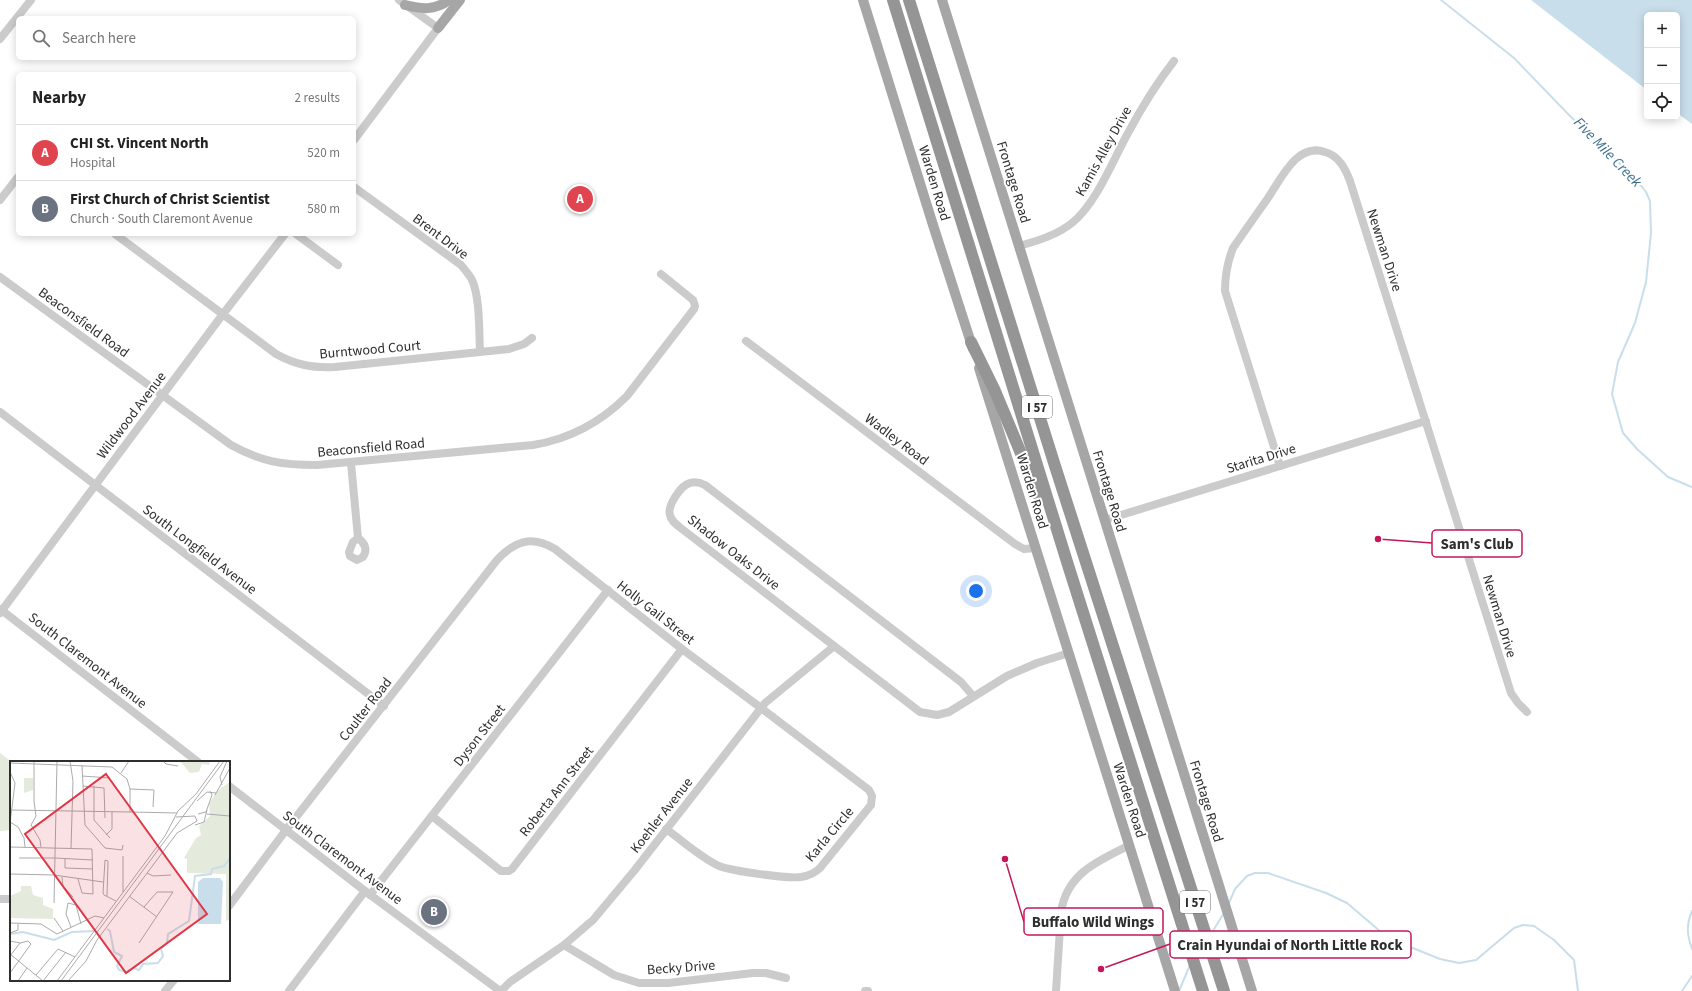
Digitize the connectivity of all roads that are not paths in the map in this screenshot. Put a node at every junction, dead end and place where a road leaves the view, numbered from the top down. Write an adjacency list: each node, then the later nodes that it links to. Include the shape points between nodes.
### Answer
1 (31, 0): 9 (street)
2 (449, 0): 8 (main road, via 428,9)
3 (460, 0): 11 (main road)
4 (863, 0): 28 (main road, Warden Road)
5 (893, 0): 40 (highway, I 57)
6 (910, 0): 69 (highway, I 57, via 1055,466)
7 (942, 0): 21 (main road, Frontage Road)
8 (402, 2): 11 (street)
9 (18, 16)
10 (16, 19): 12 (street)
11 (438, 28): 14 (street)
12 (0, 39)
13 (1174, 61): 21 (street, Kamis Alley Drive, via 1153,88 1103,181 1081,215 1064,229)
14 (356, 137)
15 (16, 180): 17 (street)
16 (356, 188): 29 (street, Brent Drive, via 467,272 476,294)
17 (0, 200)
18 (118, 236): 25 (street, Burntwood Court)
19 (283, 236): 25 (street, Wildwood Avenue)
20 (299, 236): 22 (street)
21 (1019, 246): 36 (main road, Frontage Road)
22 (338, 265)
23 (661, 274): 33 (street, Beaconsfield Road, via 696,306 627,396 591,426 564,438 533,445)
24 (0, 277): 30 (street, Beaconsfield Road)
25 (223, 314): 29 (street, Burntwood Court, via 276,354 295,364 307,366 335,367); 30 (street, Wildwood Avenue)
26 (532, 338): 29 (street, Burntwood Court, via 509,349)
27 (746, 341): 39 (street, Wadley Road, via 1015,544 1024,549)
28 (971, 342): 39 (main road, Warden Road); 40 (highway, via 995,391)
29 (480, 351)
30 (164, 395): 33 (street, Beaconsfield Road, via 231,445 254,456 290,465); 35 (street, Wildwood Avenue)
31 (0, 412): 35 (street, South Longfield Avenue)
32 (1426, 421): 34 (street, Starita Drive); 34 (street, Newman Drive, via 1344,167 1337,158 1327,152 1309,150 1292,163 1233,248 1225,276 1225,291); 49 (street, Newman Drive, via 1511,693)
33 (351, 463): 37 (street)
34 (1280, 466): 36 (street, Starita Drive)
35 (96, 486): 42 (street, Wildwood Avenue); 47 (street, South Longfield Avenue)
36 (1104, 520): 70 (main road, Frontage Road)
37 (358, 538)
38 (532, 541): 41 (street, Holly Gail Street, via 555,549); 47 (street, Coulter Road, via 515,545 497,560)
39 (1036, 548): 45 (main road, Warden Road)
40 (1068, 565): 68 (highway, I 57)
41 (608, 590): 44 (street, Holly Gail Street); 52 (street, Dyson Street)
42 (1, 611): 50 (street, South Claremont Avenue)
43 (833, 647): 46 (street, Shadow Oaks Drive, via 920,712 929,715 943,714); 46 (street, Shadow Oaks Drive, via 672,521 670,505 686,485 697,482 705,485 961,682); 48 (street, Koehler Avenue)
44 (682, 649): 48 (street, Holly Gail Street); 52 (street, Roberta Ann Street, via 512,869 501,871)
45 (1069, 653): 46 (street, Shadow Oaks Drive, via 1007,676); 55 (main road, Warden Road)
46 (972, 696)
47 (384, 706): 54 (street, Coulter Road)
48 (761, 708): 53 (street, Koehler Avenue); 53 (street, Karla Circle, via 869,790 872,796 871,805 820,868 799,878 759,874 720,866)
49 (1527, 712)
50 (197, 761)
51 (230, 787): 54 (street, South Claremont Avenue)
52 (432, 816): 56 (street, Dyson Street)
53 (666, 829): 58 (street, Koehler Avenue, via 607,905)
54 (286, 830): 56 (street, South Claremont Avenue); 57 (street, Coulter Road)
55 (1130, 845): 66 (street, via 1084,871 1068,889 1061,912); 67 (main road, Warden Road)
56 (368, 893): 62 (street, Dyson Street); 63 (street, South Claremont Avenue)
57 (230, 905)
58 (564, 945): 59 (street, Becky Drive, via 614,975 639,983 668,983 754,973); 63 (street, Koehler Avenue)
59 (786, 978)
60 (173, 981): 61 (street)
61 (165, 991)
62 (289, 991)
63 (501, 991)
64 (865, 991): 65 (street)
65 (868, 991)
66 (1056, 991)
67 (1175, 991)
68 (1202, 991)
69 (1224, 991)
70 (1252, 991)

